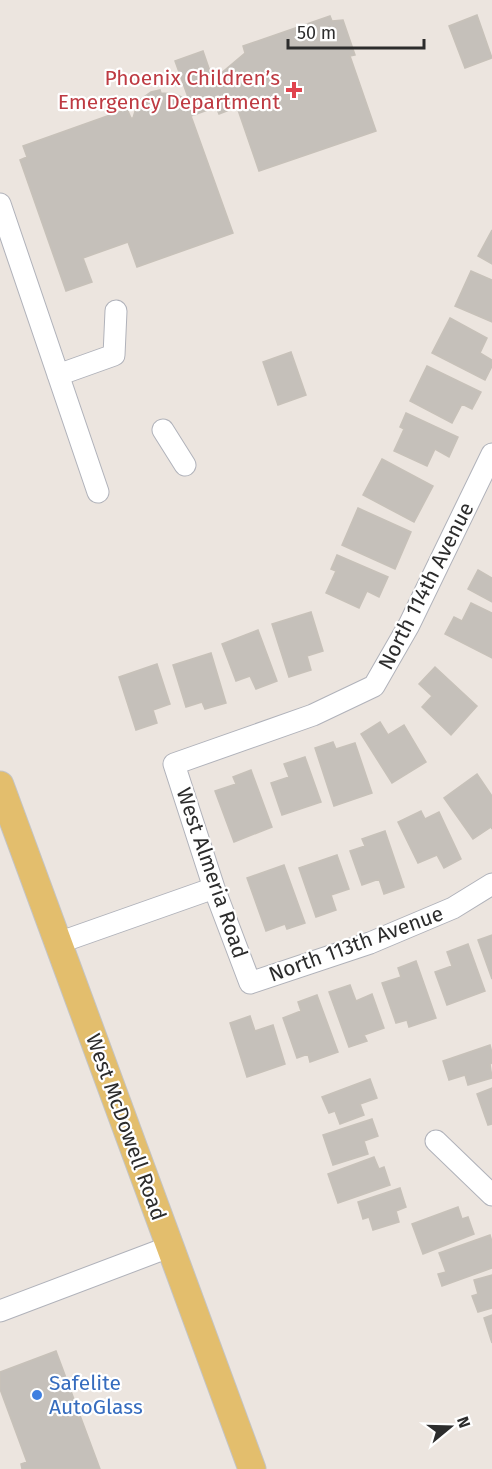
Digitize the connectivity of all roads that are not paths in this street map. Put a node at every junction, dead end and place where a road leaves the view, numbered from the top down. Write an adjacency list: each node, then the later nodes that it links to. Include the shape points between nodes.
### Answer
1 (0, 204): 3 (street)
2 (116, 311): 3 (street, via 114,355)
3 (58, 375): 7 (street)
4 (163, 430): 6 (street)
5 (492, 454): 8 (street, North 114th Avenue, via 409,625 374,686 313,715)
6 (185, 465)
7 (98, 492)
8 (174, 764): 11 (street, West Almeria Road)
9 (0, 785): 12 (main road, West McDowell Road)
10 (492, 884): 13 (street, North 113th Avenue, via 453,908 370,943)
11 (214, 888): 12 (street); 13 (street, West Almeria Road)
12 (58, 943): 16 (main road, West McDowell Road)
13 (250, 983)
14 (436, 1141): 15 (street)
15 (492, 1195)
16 (169, 1247): 17 (street); 18 (main road, West McDowell Road)
17 (0, 1311)
18 (252, 1469)

